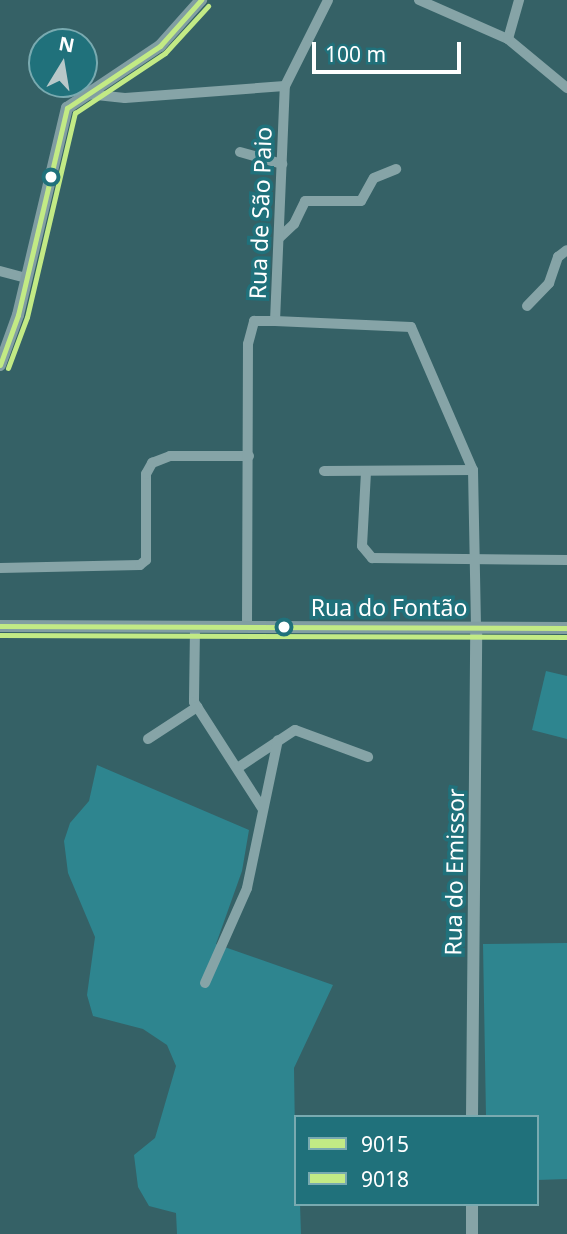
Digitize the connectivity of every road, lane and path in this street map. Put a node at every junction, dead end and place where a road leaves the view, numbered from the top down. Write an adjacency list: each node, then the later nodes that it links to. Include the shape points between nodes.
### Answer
1 (201, 0): 8 (main road, via 160,46)
2 (328, 0): 7 (street, Rua de São Paio)
3 (419, 0): 5 (street)
4 (519, 0): 6 (street)
5 (434, 3): 6 (street)
6 (508, 39): 9 (street)
7 (285, 86): 10 (street, via 125,98); 13 (street, Rua de São Paio)
8 (98, 87)
9 (567, 88)
10 (98, 95)
11 (81, 98): 18 (main road, via 63,117)
12 (240, 152): 13 (street)
13 (282, 164): 15 (street, Rua de São Paio)
14 (396, 169): 15 (street, via 374,178 361,201 305,201 294,224)
15 (279, 238): 20 (street, Rua de São Paio)
16 (567, 250): 19 (street, via 558,257 549,283)
17 (0, 271): 18 (street)
18 (26, 278): 21 (main road)
19 (527, 306)
20 (275, 321): 22 (street, Rua de São Paio, via 254,321 248,344); 23 (street, via 411,327)
21 (0, 365)
22 (249, 456): 28 (street, via 170,456 152,463 146,474 146,560 140,565); 31 (street, Rua de São Paio)
23 (473, 470): 25 (street); 26 (street)
24 (324, 471): 25 (street)
25 (366, 472): 26 (street, via 362,546 372,558)
26 (475, 560): 27 (street); 32 (street)
27 (567, 560)
28 (0, 568)
29 (0, 626): 30 (main road, Rua do Fontão)
30 (195, 628): 31 (main road, Rua do Fontão); 34 (street)
31 (247, 628): 32 (main road, Rua do Fontão)
32 (475, 628): 33 (main road, Rua do Fontão); 41 (street, Rua do Emissor)
33 (567, 628)
34 (197, 706): 35 (street); 38 (street)
35 (148, 739)
36 (278, 740): 37 (street, via 295,730); 38 (street); 39 (street)
37 (368, 757)
38 (239, 766): 39 (street)
39 (262, 808): 40 (street, via 247,888)
40 (205, 982)
41 (472, 1115)
42 (472, 1206): 43 (street)
43 (472, 1234)

